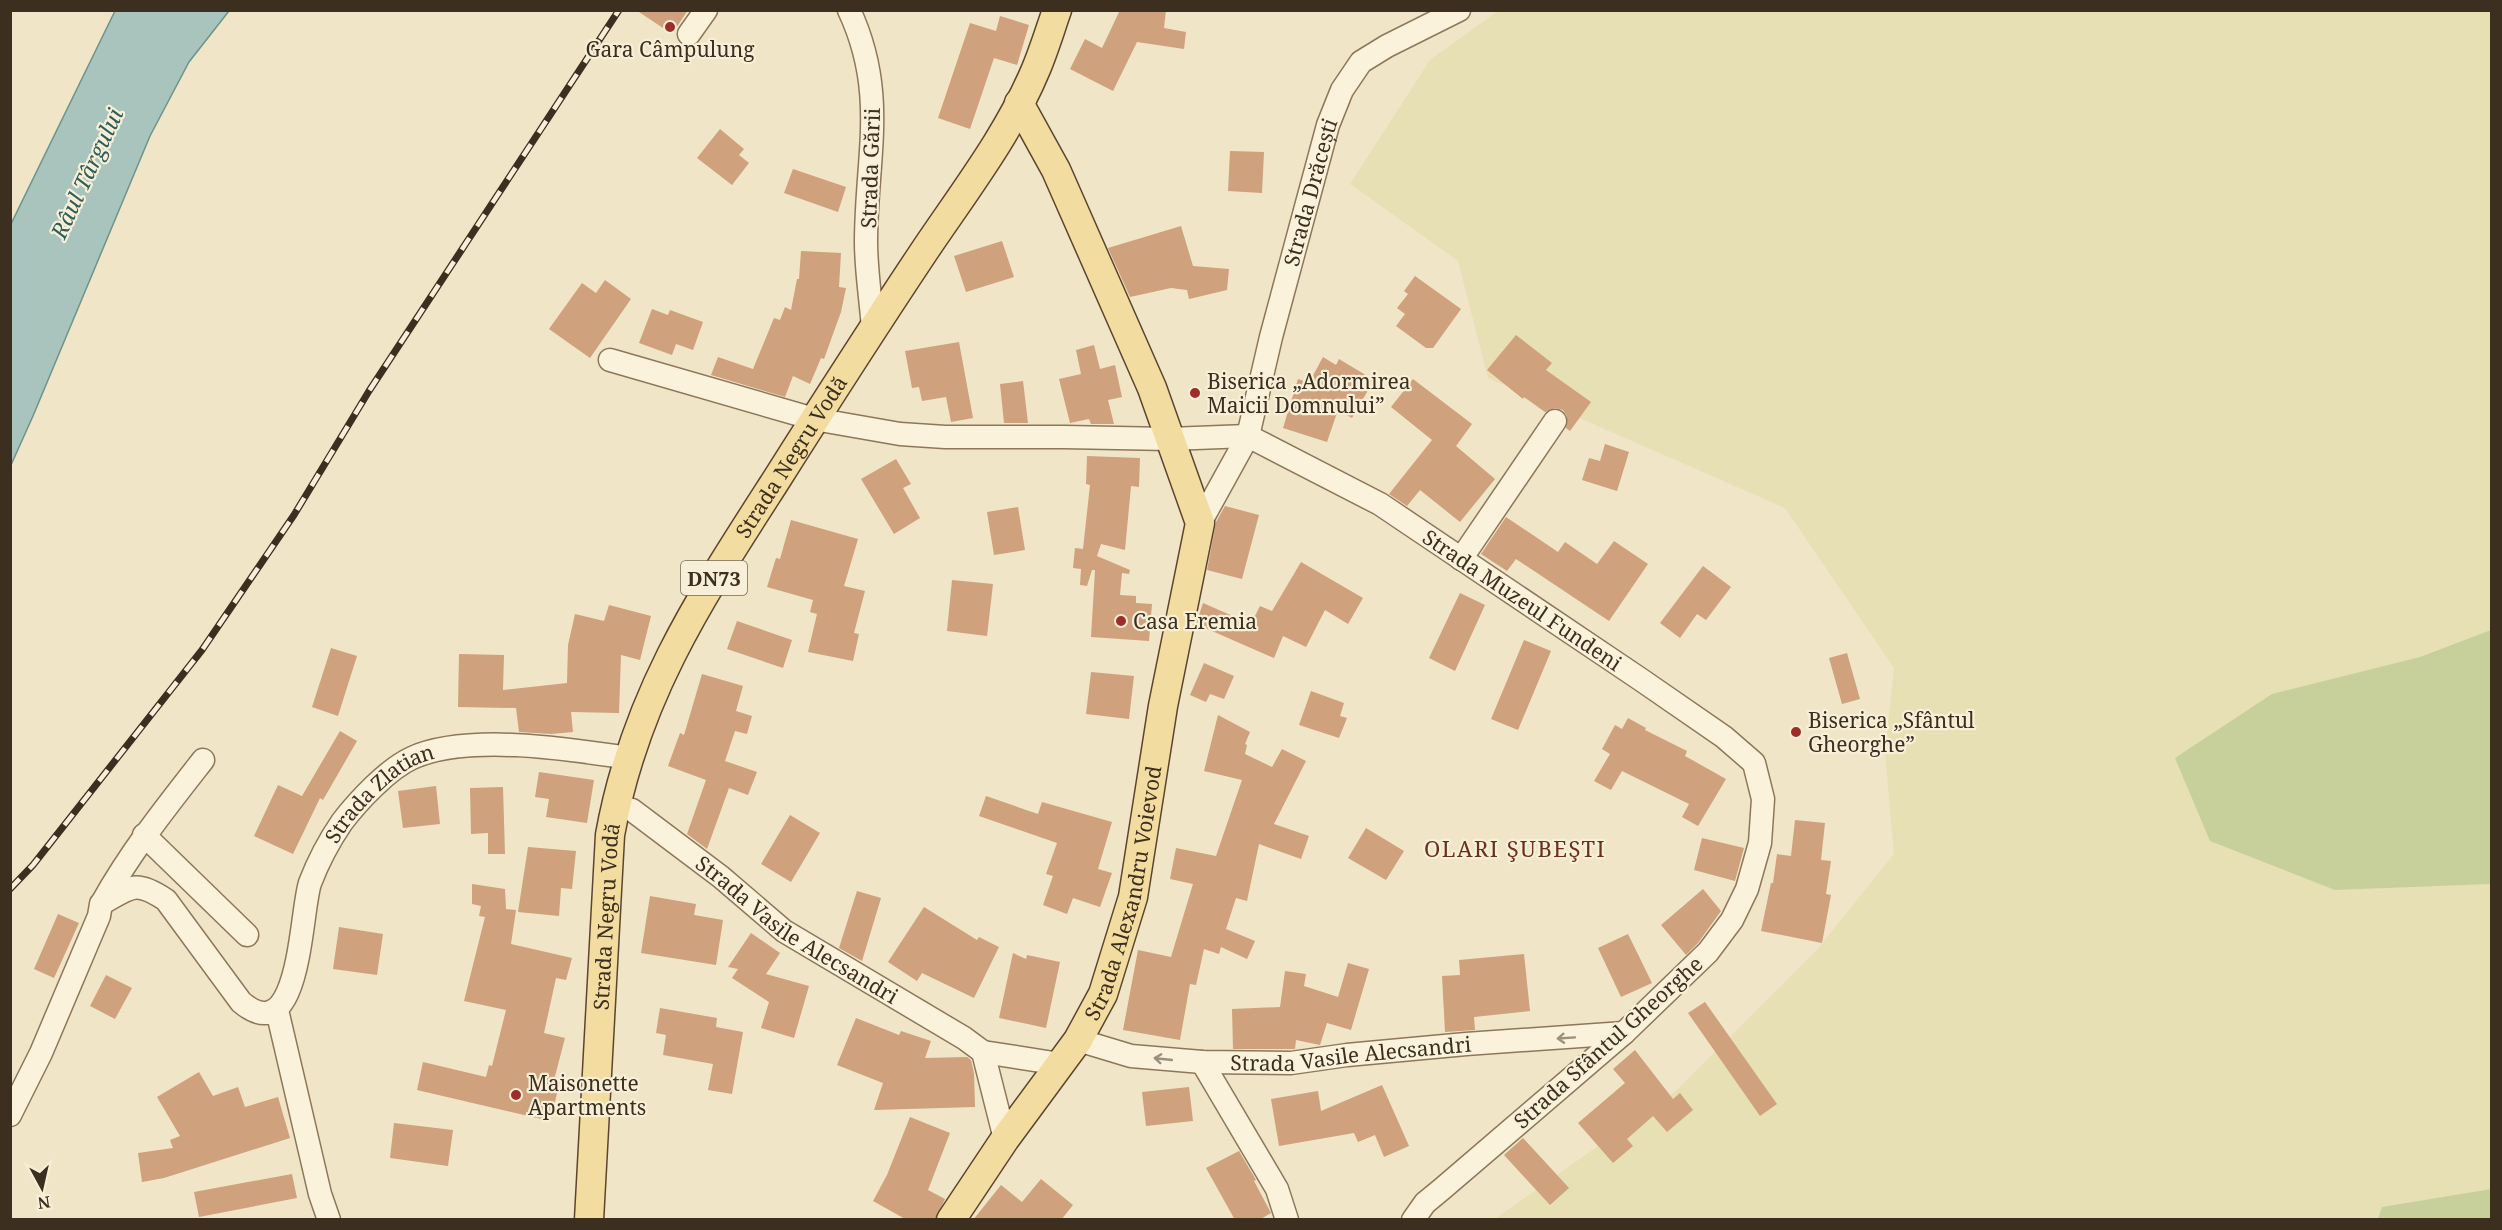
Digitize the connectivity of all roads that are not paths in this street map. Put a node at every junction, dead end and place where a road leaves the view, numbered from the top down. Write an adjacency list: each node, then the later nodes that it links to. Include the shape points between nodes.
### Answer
1 (706, 10): 5 (street)
2 (849, 10): 7 (street, Strada Gării, via 866,55 873,92 866,242)
3 (1057, 10): 6 (main road, Strada Negru Vodă / DN73)
4 (1459, 10): 11 (street, Strada Drăcești, via 1361,63 1342,90 1328,125)
5 (689, 34)
6 (1019, 103): 7 (main road, Strada Negru Vodă / DN73); 12 (main road, via 1056,170 1152,388)
7 (873, 329): 9 (main road, Strada Negru Vodă / DN73)
8 (610, 360): 9 (street)
9 (814, 419): 12 (street, via 900,434 945,437); 15 (main road, Strada Negru Vodă / DN73, via 692,614 650,696)
10 (1556, 421): 14 (street)
11 (1248, 436): 12 (street); 13 (street, Strada Drăcești); 14 (street, Strada Muzeul Fundeni, via 1380,504)
12 (1169, 440): 13 (main road)
13 (1200, 523): 24 (main road, Strada Alexandru Voievod, via 1163,706 1133,897 1103,994)
14 (1461, 559): 17 (street, Strada Muzeul Fundeni, via 1724,738 1754,763)
15 (629, 758): 18 (main road, Strada Negru Vodă / DN73); 22 (street, Strada Zlatian, via 580,750 476,746 432,750 409,759 377,783 343,822 323,854 310,884 289,992)
16 (203, 760): 19 (street)
17 (1763, 799): 23 (street, Strada Sfântul Gheorghe, via 1760,843 1747,889 1732,920 1708,952)
18 (615, 805): 25 (street, Strada Vasile Alecsandri, via 632,810 721,877 784,931); 31 (main road, Strada Negru Vodă / DN73, via 607,869)
19 (144, 835): 20 (street); 21 (street)
20 (101, 904): 22 (street, via 134,887 152,891 166,900 241,1002 249,1010); 28 (street, via 41,1053)
21 (247, 935)
22 (270, 1012): 30 (street)
23 (1624, 1033): 26 (street, Strada Vasile Alecsandri, one-way to 26, via 1466,1044 1291,1063); 34 (street, Strada Sfântul Gheorghe, via 1425,1203)
24 (1078, 1040): 26 (street, Strada Vasile Alecsandri, one-way to 24, via 1131,1056); 27 (main road, Strada Alexandru Voievod)
25 (983, 1052): 27 (street, Strada Vasile Alecsandri); 29 (street)
26 (1202, 1062): 33 (street, via 1277,1189)
27 (1060, 1064): 29 (main road, Strada Alexandru Voievod)
28 (10, 1115)
29 (1005, 1138): 32 (main road, Strada Alexandru Voievod)
30 (329, 1220)
31 (589, 1220)
32 (951, 1220)
33 (1287, 1220)
34 (1413, 1220)

